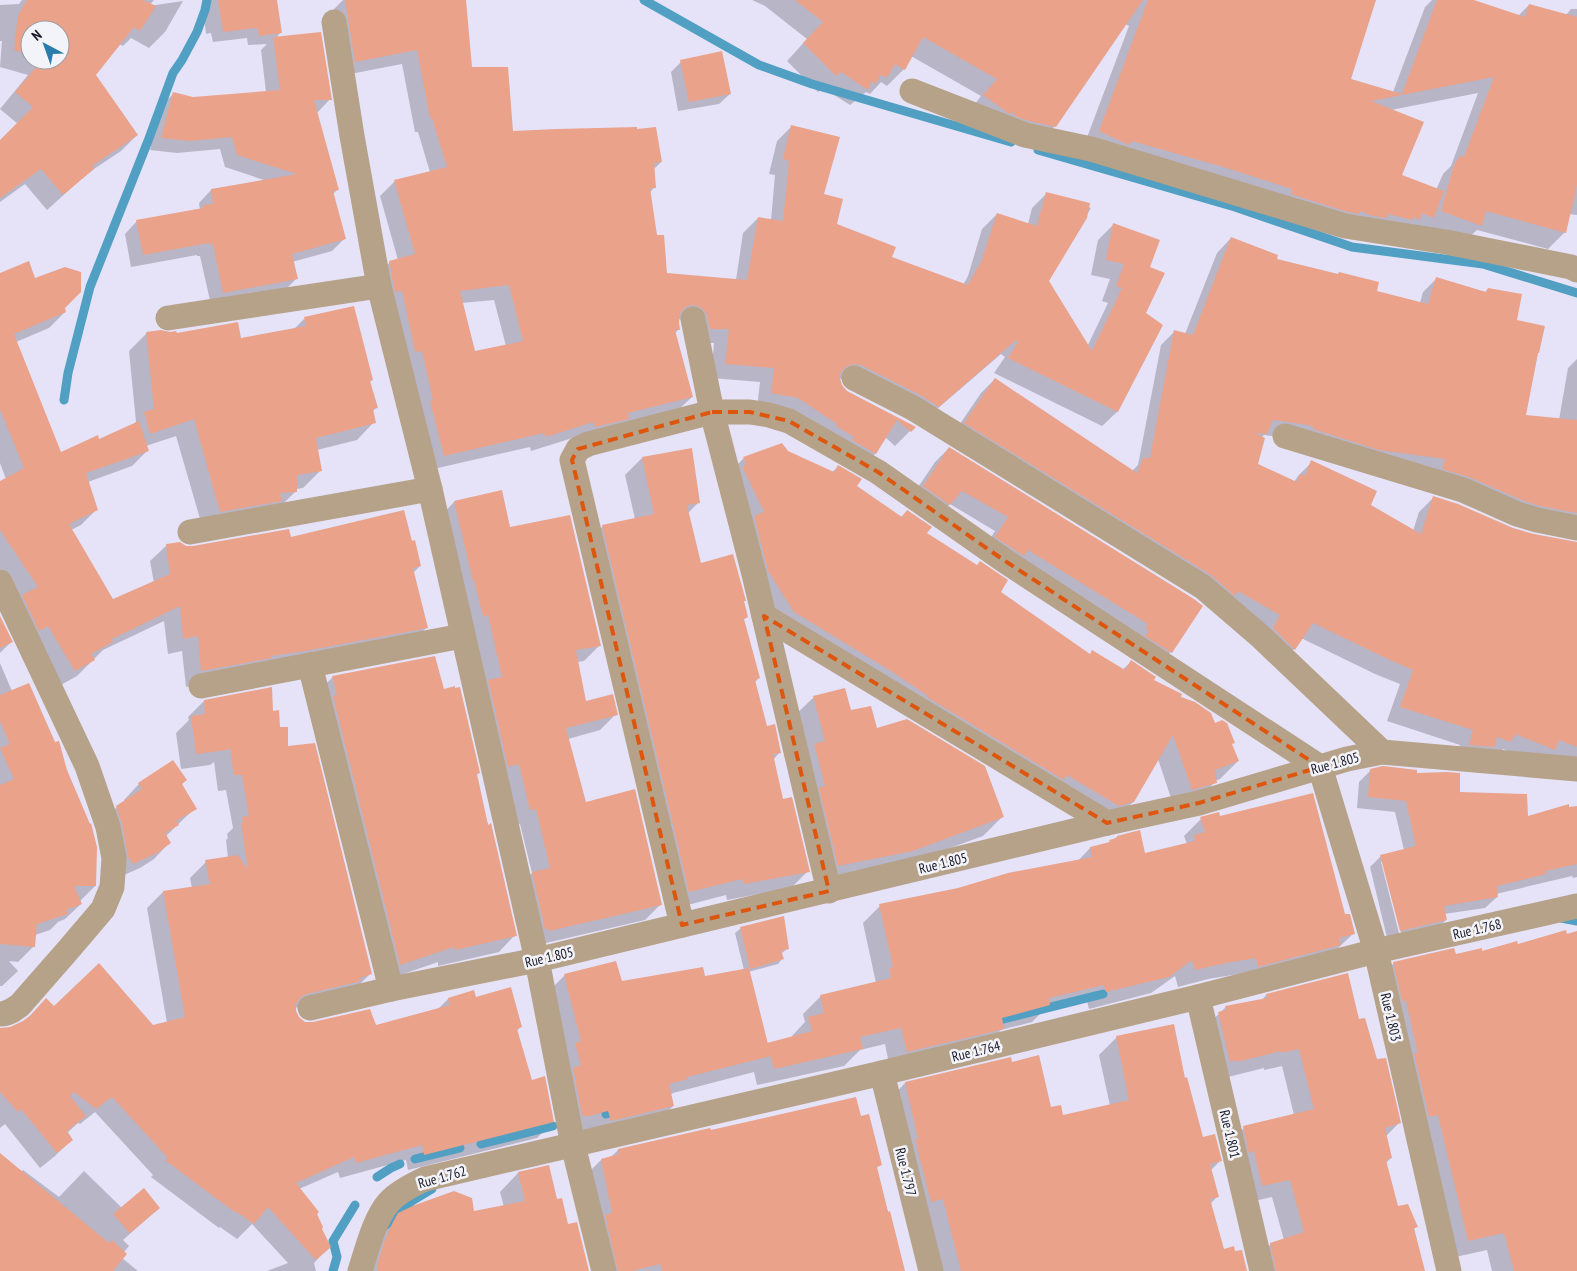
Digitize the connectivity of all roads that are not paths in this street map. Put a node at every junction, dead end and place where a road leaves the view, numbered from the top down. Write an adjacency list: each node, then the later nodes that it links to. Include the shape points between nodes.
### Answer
1 (334, 22): 4 (street)
2 (912, 91): 3 (street, via 1025,135 1091,149 1345,226 1446,242)
3 (1577, 270)
4 (378, 286): 5 (street); 10 (street)
5 (168, 318)
6 (692, 319): 8 (street)
7 (854, 378): 18 (street, via 913,408 1203,587 1260,636)
8 (712, 412): 14 (street); 19 (street, via 750,412 789,421 878,472 1005,561); 24 (street, via 588,444 578,449 572,460)
9 (1285, 436): 11 (street, via 1463,490 1517,514)
10 (430, 489): 12 (street); 15 (street)
11 (1577, 528)
12 (190, 532)
13 (0, 582): 30 (street, via 87,766 108,827 114,858 112,888 102,909 20,1005)
14 (764, 616): 21 (street); 22 (street)
15 (462, 636): 16 (street); 26 (street)
16 (310, 665): 17 (street); 27 (street)
17 (201, 686)
18 (1382, 752): 19 (street, Rue 1.805); 20 (street, Rue 1.805)
19 (1320, 767): 21 (street, Rue 1.805, via 1199,803); 25 (street, Rue 1.803)
20 (1577, 769)
21 (1107, 823): 22 (street, Rue 1.805)
22 (829, 890): 24 (street, Rue 1.805)
23 (1577, 906): 25 (street, Rue 1.768)
24 (682, 926): 26 (street, Rue 1.805)
25 (1376, 951): 28 (street, Rue 1.764); 37 (street, Rue 1.803)
26 (537, 960): 27 (street, Rue 1.805); 32 (street)
27 (390, 989): 29 (street, Rue 1.805)
28 (1198, 997): 31 (street, Rue 1.764); 36 (street, Rue 1.801)
29 (310, 1008)
30 (0, 1014)
31 (882, 1073): 32 (street, Rue 1.764); 35 (street, Rue 1.797)
32 (573, 1145): 33 (street, Rue 1.762, via 425,1179 406,1188 389,1202 378,1219); 34 (street)
33 (360, 1271)
34 (604, 1271)
35 (931, 1271)
36 (1262, 1271)
37 (1449, 1271)

